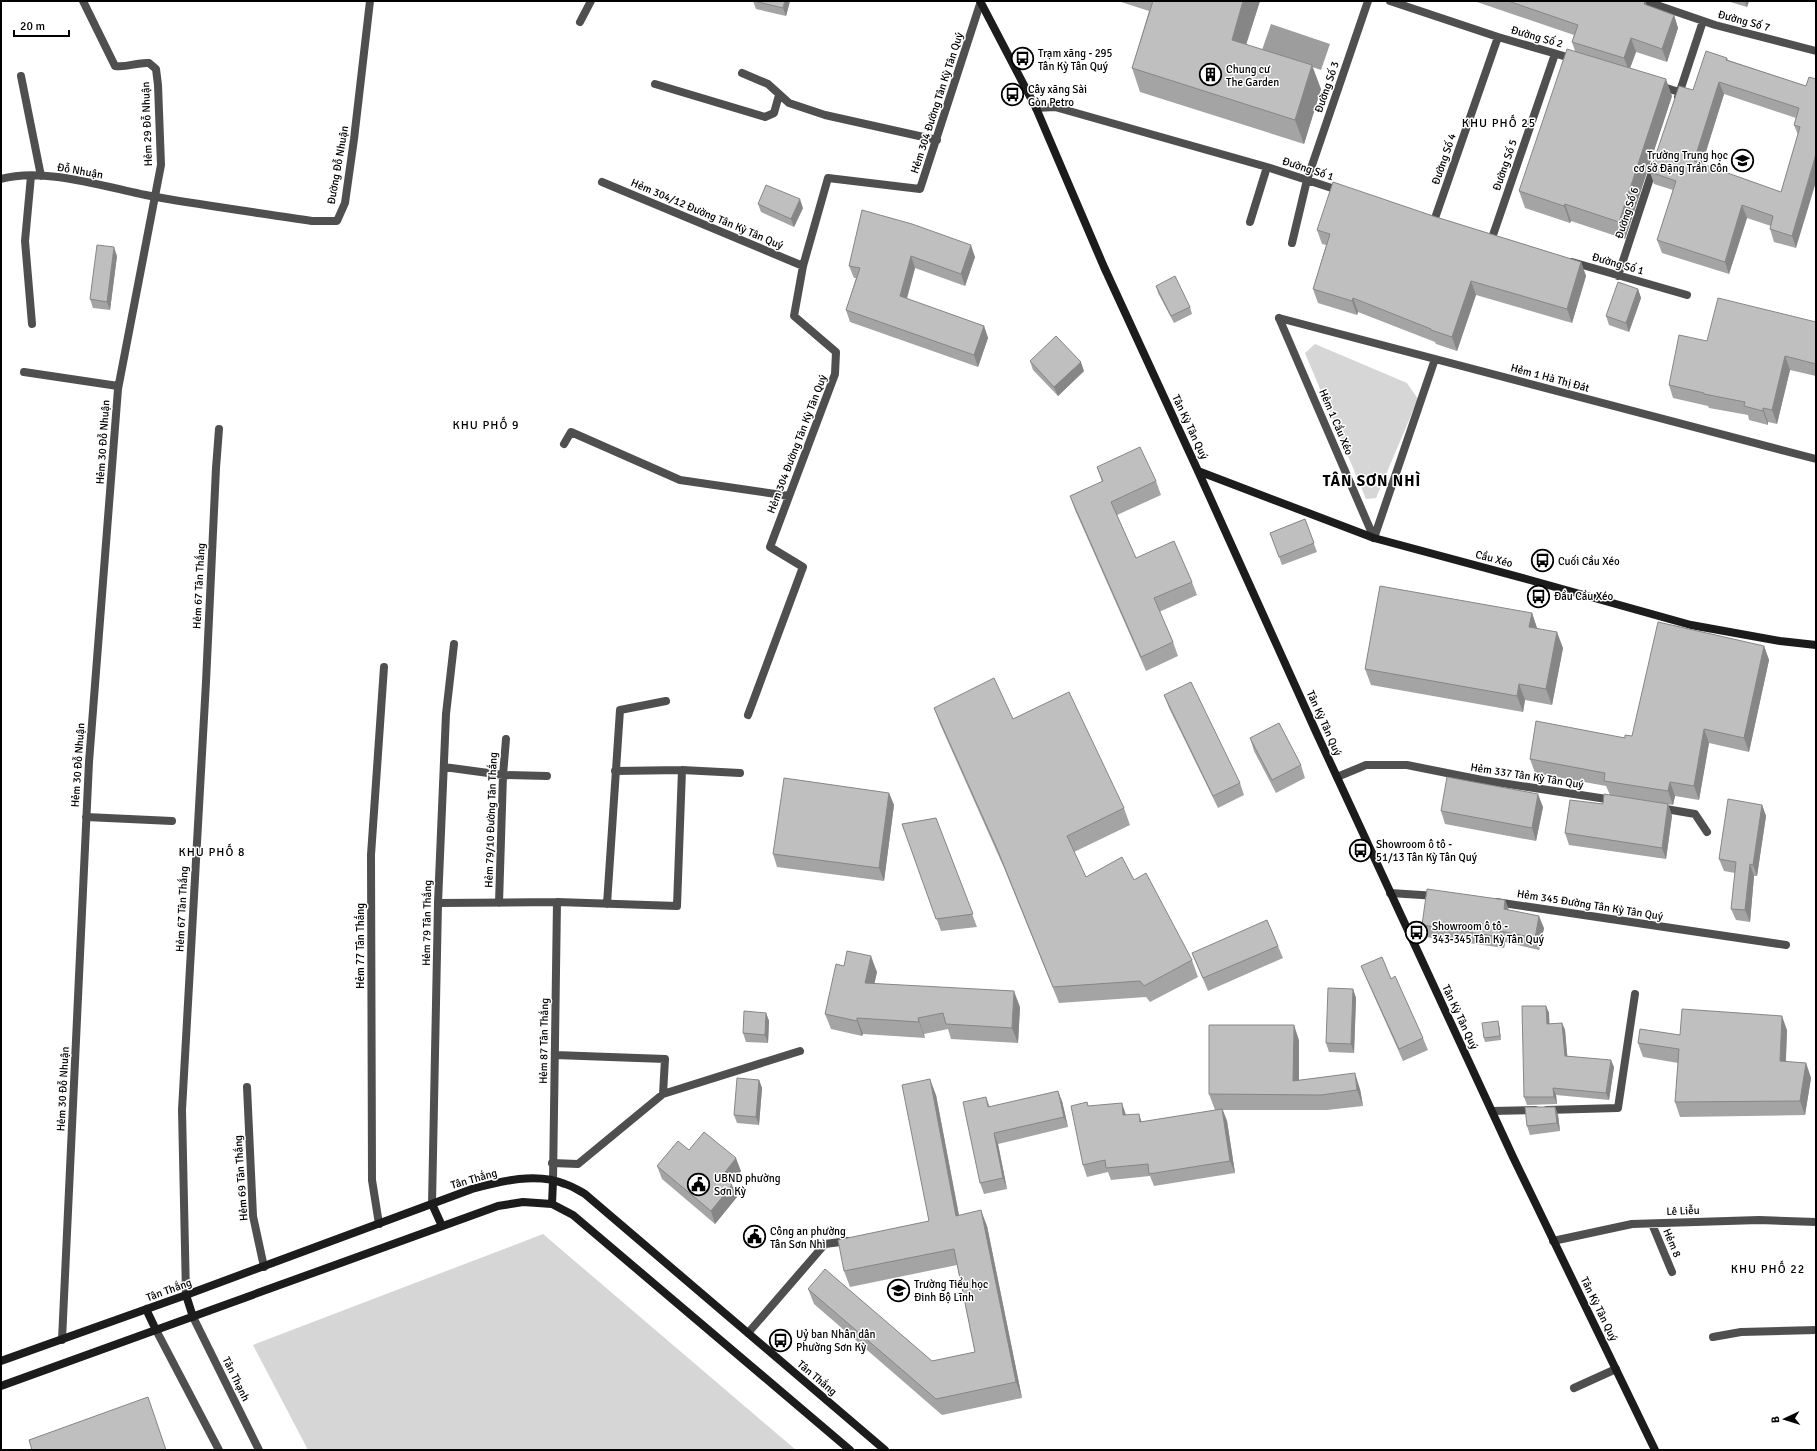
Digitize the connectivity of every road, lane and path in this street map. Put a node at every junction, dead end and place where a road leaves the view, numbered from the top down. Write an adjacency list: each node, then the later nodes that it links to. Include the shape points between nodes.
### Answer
1 (83, 1): 31 (street, Hẻm 29 Đỗ Nhuận, via 115,66 122,67 142,62 149,63 156,70 161,165)
2 (370, 1): 31 (street, Đường Đỗ Nhuận, via 354,139 344,203 337,221 312,221)
3 (591, 1): 9 (street)
4 (980, 1): 21 (street, Tân Kỳ Tân Quý); 22 (street, Hẻm 304 Đường Tân Kỳ Tân Quý)
5 (1368, 1): 28 (street, Đường Số 3)
6 (1390, 1): 10 (street, Đường Số 2)
7 (1645, 1): 8 (street, Đường Số 7)
8 (1703, 21): 11 (street, Đường Số 7); 18 (street)
9 (580, 22)
10 (1498, 37): 12 (street, Đường Số 2); 32 (street, Đường Số 4)
11 (1816, 51)
12 (1555, 54): 13 (street, Đường Số 2); 34 (street, Đường Số 5)
13 (1584, 63)
14 (742, 73): 19 (street, via 768,84)
15 (21, 76): 26 (street)
16 (1650, 83): 18 (street)
17 (655, 84): 19 (street, via 765,117 774,114)
18 (1679, 92): 20 (street)
19 (779, 95): 22 (street, via 789,103 825,115)
20 (1675, 106)
21 (1036, 108): 24 (street, Đường Số 1, via 1055,107); 48 (street, Tân Kỳ Tân Quý, via 1104,267)
22 (937, 140): 37 (street, Hẻm 304 Đường Tân Kỳ Tân Quý, via 920,190 828,178)
23 (1658, 156): 38 (street, Đường Số 6)
24 (1267, 167): 28 (street, Đường Số 1); 33 (street)
25 (31, 176): 26 (street, Đỗ Nhuận); 27 (street, Đỗ Nhuận, via 14,175); 41 (street, via 25,240)
26 (41, 176): 31 (street, Đỗ Nhuận, via 65,177)
27 (1, 179)
28 (1307, 180): 30 (street, Đường Số 1); 35 (street, Đường Số 3)
29 (602, 182): 37 (street, Hẻm 304/12 Đường Tân Kỳ Tân Quý)
30 (1349, 194)
31 (155, 196): 44 (street, Hẻm 30 Đỗ Nhuận)
32 (1434, 221)
33 (1250, 222)
34 (1492, 238)
35 (1292, 243)
36 (1566, 260): 38 (street, Đường Số 1)
37 (803, 266): 49 (street, Hẻm 304 Đường Tân Kỳ Tân Quý, via 794,316 836,352 835,374)
38 (1618, 276): 39 (street, Đường Số 1)
39 (1687, 295)
40 (1278, 318): 42 (street, Hẻm 1 Hà Thị Đát); 50 (street, Hẻm 1 Cầu Xéo)
41 (32, 324)
42 (1435, 359): 47 (street, Hẻm 1 Hà Thị Đát); 50 (street)
43 (24, 372): 44 (street)
44 (118, 386): 66 (street, Hẻm 30 Đỗ Nhuận)
45 (219, 429): 95 (street, Hẻm 67 Tân Thắng, via 182,1110)
46 (564, 444): 49 (street, via 571,432 680,480)
47 (1816, 459)
48 (1198, 471): 50 (street, Cầu Xéo); 63 (street, Tân Kỳ Tân Quý)
49 (789, 496): 55 (street, Hẻm 304 Đường Tân Kỳ Tân Quý, via 770,547 803,567)
50 (1374, 538): 52 (street, Cầu Xéo, via 1690,625)
51 (454, 644): 57 (street, Hẻm 79 Tân Thắng, via 446,714)
52 (1816, 645)
53 (384, 667): 88 (street, Hẻm 77 Tân Thắng, via 371,854 372,1180)
54 (666, 701): 59 (street, via 620,710)
55 (748, 715)
56 (506, 739): 61 (street, Hẻm 79/10 Đường Tân Thắng)
57 (444, 767): 61 (street); 73 (street, Hẻm 79 Tân Thắng)
58 (682, 770): 59 (street); 60 (street); 75 (street, via 677,906)
59 (615, 771): 75 (street)
60 (740, 772)
61 (503, 774): 62 (street); 74 (street, Hẻm 79/10 Đường Tân Thắng)
62 (547, 776)
63 (1337, 777): 64 (street, Hẻm 337 Tân Kỳ Tân Quý, via 1366,766 1407,765); 69 (street, Tân Kỳ Tân Quý)
64 (1620, 802)
65 (1650, 806): 68 (street, via 1695,814)
66 (86, 817): 67 (street); 102 (street, Hẻm 30 Đỗ Nhuận)
67 (172, 821)
68 (1707, 832)
69 (1390, 893): 70 (street); 82 (street, Tân Kỳ Tân Quý)
70 (1446, 896)
71 (1485, 900): 76 (street, Hẻm 345 Đường Tân Kỳ Tân Quý)
72 (556, 902): 74 (street); 75 (street); 79 (street, Hẻm 87 Tân Thắng)
73 (438, 903): 74 (street); 85 (street, Hẻm 79 Tân Thắng)
74 (499, 903)
75 (607, 904)
76 (1786, 944)
77 (1635, 994): 82 (street, via 1618,1108)
78 (800, 1051): 81 (street)
79 (555, 1055): 81 (street, via 665,1059); 83 (street, Hẻm 87 Tân Thắng)
80 (247, 1087): 93 (street, Hẻm 69 Tân Thắng, via 253,1216)
81 (663, 1094): 83 (street, via 578,1164)
82 (1492, 1112): 92 (street, Tân Kỳ Tân Quý)
83 (552, 1163): 84 (street, Hẻm 87 Tân Thắng)
84 (553, 1181): 85 (street, Tân Thắng, via 542,1178 493,1183); 86 (street); 100 (street, Tân Thắng, via 564,1183 585,1194)
85 (432, 1204): 88 (street, Tân Thắng); 90 (street)
86 (552, 1204): 90 (street, via 523,1202 498,1206); 109 (street, via 573,1215)
87 (1816, 1222): 89 (street, Lê Liễu, via 1759,1220)
88 (379, 1224): 93 (street, Tân Thắng)
89 (1652, 1224): 92 (street, Lê Liễu, via 1632,1224); 94 (street, Hẻm 8)
90 (442, 1226): 97 (street)
91 (855, 1240): 100 (street, via 825,1244)
92 (1553, 1241): 104 (street, Tân Kỳ Tân Quý)
93 (264, 1267): 95 (street, Tân Thắng)
94 (1672, 1272)
95 (186, 1295): 96 (street, Tân Thắng); 97 (street)
96 (146, 1309): 98 (street); 102 (street, Tân Thắng)
97 (193, 1317): 98 (street); 108 (street, Tân Thạnh)
98 (156, 1330): 105 (street); 107 (street)
99 (1816, 1330): 101 (street, via 1741,1332)
100 (748, 1333): 110 (street, Tân Thắng)
101 (1713, 1337)
102 (62, 1340): 103 (street, Tân Thắng)
103 (1, 1361)
104 (1616, 1369): 106 (street); 111 (street, Tân Kỳ Tân Quý)
105 (1, 1386)
106 (1574, 1388)
107 (219, 1450)
108 (259, 1450)
109 (850, 1450)
110 (885, 1450)
111 (1655, 1450)

